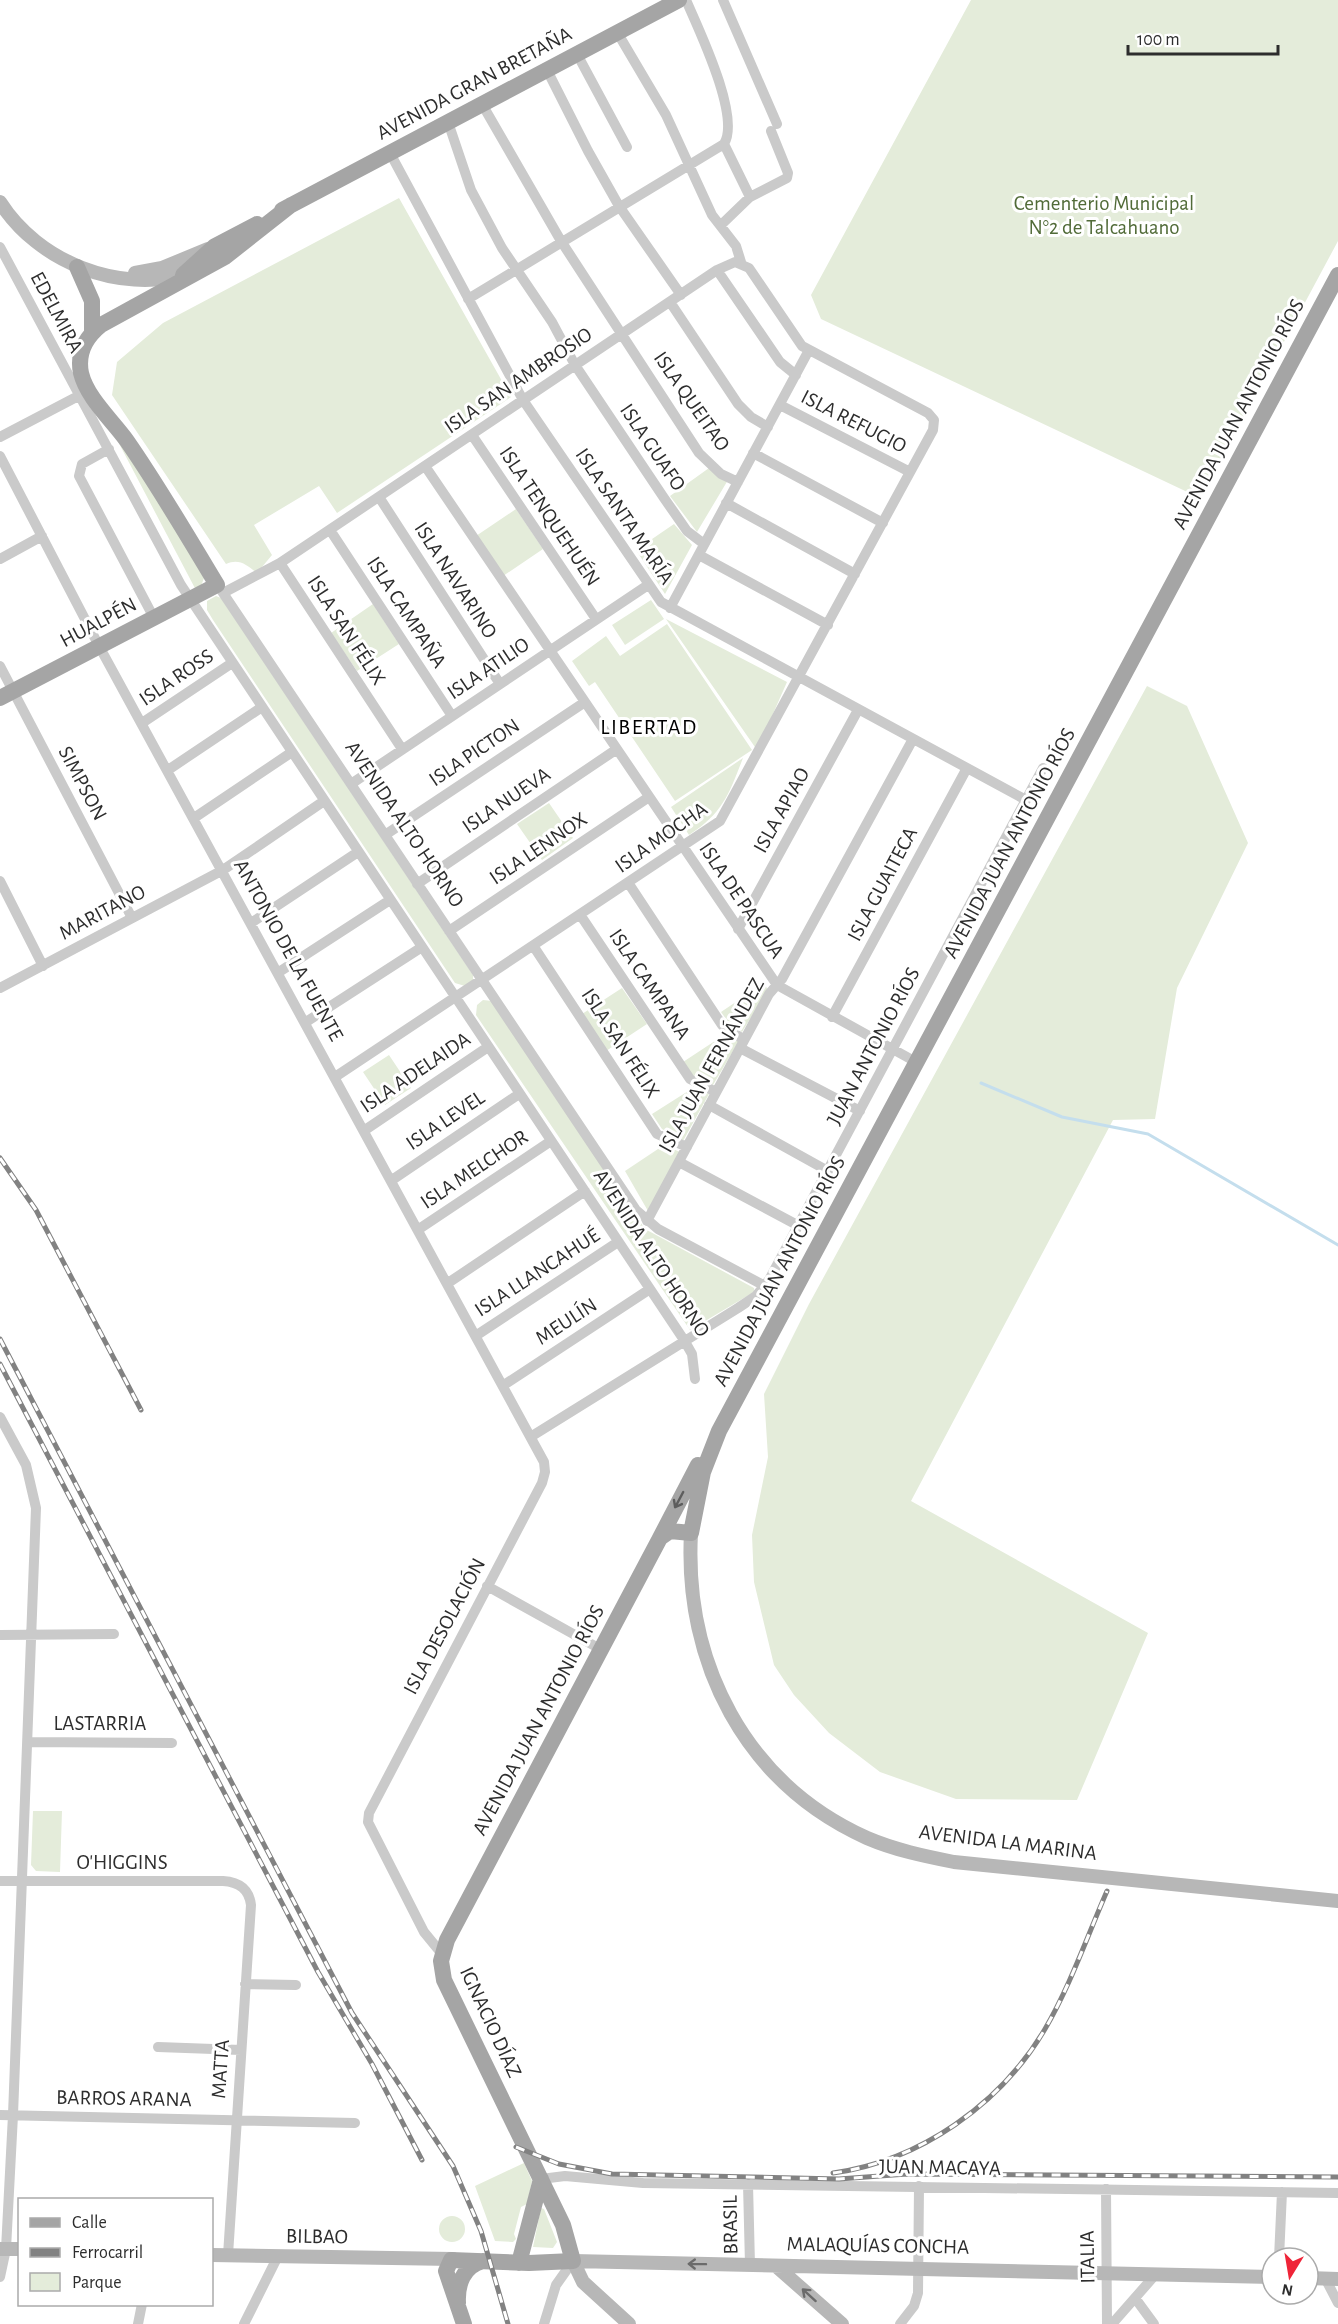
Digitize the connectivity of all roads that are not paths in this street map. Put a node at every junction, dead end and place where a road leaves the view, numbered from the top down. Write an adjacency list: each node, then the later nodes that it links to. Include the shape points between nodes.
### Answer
1 (679, 0): 4 (main road, AVENIDA GRAN BRETAÑA)
2 (686, 0): 9 (street, via 710,55 729,118 730,131)
3 (723, 0): 13 (street, via 788,173 787,178)
4 (617, 32): 5 (main road, AVENIDA GRAN BRETAÑA); 12 (street, via 666,115)
5 (577, 54): 6 (main road, AVENIDA GRAN BRETAÑA); 10 (street)
6 (548, 70): 7 (main road, AVENIDA GRAN BRETAÑA); 16 (street)
7 (482, 104): 8 (main road, AVENIDA GRAN BRETAÑA); 18 (street, ISLA QUEITAO)
8 (448, 122): 11 (main road, AVENIDA GRAN BRETAÑA); 24 (street, ISLA GUAFO, via 479,209)
9 (724, 144): 12 (street); 13 (street)
10 (627, 147)
11 (390, 153): 15 (main road, AVENIDA GRAN BRETAÑA); 31 (street, ISLA SANTA MARÍA)
12 (688, 164): 16 (street); 17 (street, via 712,215)
13 (750, 196): 17 (street)
14 (0, 204): 23 (main road, via 34,241)
15 (291, 205): 19 (main road, AVENIDA GRAN BRETAÑA); 22 (main road, AVENIDA GRAN BRETAÑA)
16 (619, 206): 18 (street); 30 (street)
17 (722, 224): 21 (street)
18 (561, 241): 24 (street); 34 (street, ISLA QUEITAO)
19 (215, 246): 26 (main road, AVENIDA GRAN BRETAÑA, via 162,268); 27 (main road)
20 (0, 247): 38 (street, EDELMIRA)
21 (741, 262): 25 (street, ISLA SAN AMBROSIO); 35 (street, via 749,268 791,333)
22 (211, 265): 27 (main road, AVENIDA GRAN BRETAÑA); 29 (main road, AVENIDA GRAN BRETAÑA)
23 (77, 267): 26 (main road, AVENIDA GRAN BRETAÑA); 33 (main road, via 92,301)
24 (515, 269): 31 (street); 36 (street, ISLA GUAFO, via 552,322)
25 (717, 270): 30 (street, ISLA SAN AMBROSIO); 37 (street, via 780,362)
26 (111, 274): 27 (main road, AVENIDA GRAN BRETAÑA, via 150,280)
27 (183, 275): 29 (main road, AVENIDA GRAN BRETAÑA)
28 (1338, 275): 117 (main road, AVENIDA JUAN ANTONIO RÍOS)
29 (167, 289): 33 (main road, AVENIDA GRAN BRETAÑA)
30 (681, 295): 32 (street, ISLA SAN AMBROSIO)
31 (468, 299): 39 (street, ISLA SANTA MARÍA)
32 (670, 302): 34 (street, ISLA SAN AMBROSIO); 41 (street, via 738,404)
33 (92, 332): 38 (main road, AVENIDA ALTO HORNO, via 80,360)
34 (622, 334): 36 (street, ISLA SAN AMBROSIO); 49 (street, ISLA QUEITAO, via 699,453 721,474)
35 (809, 350): 37 (street); 48 (street, ISLA MOCHA, via 928,413 934,420 933,430)
36 (575, 365): 39 (street, ISLA SAN AMBROSIO); 55 (street, ISLA GUAFO, via 675,515)
37 (796, 375): 40 (street)
38 (84, 393): 43 (street); 44 (street, AVENIDA ALTO HORNO); 61 (main road, AVENIDA ALTO HORNO, via 128,442)
39 (523, 400): 42 (street, ISLA SAN AMBROSIO); 60 (street, ISLA SANTA MARÍA)
40 (780, 405): 41 (street); 48 (street, ISLA REFUGIO)
41 (768, 427): 45 (street)
42 (472, 435): 47 (street, ISLA SAN AMBROSIO); 65 (street, ISLA TENQUEHUÉN)
43 (0, 437)
44 (109, 449): 62 (street, AVENIDA ALTO HORNO); 64 (street, via 82,464 79,476)
45 (753, 453): 49 (street); 52 (street)
46 (0, 456): 54 (street, ANTONIO DE LA FUENTE)
47 (425, 466): 50 (street, ISLA SAN AMBROSIO); 68 (street, ISLA DE PASCUA)
48 (910, 472): 52 (street, ISLA MOCHA)
49 (738, 482): 51 (street)
50 (379, 497): 53 (street, ISLA SAN AMBROSIO); 72 (street, ISLA NAVARINO)
51 (726, 503): 55 (street); 59 (street)
52 (883, 522): 59 (street, ISLA MOCHA)
53 (330, 530): 58 (street, ISLA SAN AMBROSIO); 77 (street, ISLA CAMPAÑA)
54 (42, 536): 57 (street); 67 (street, ANTONIO DE LA FUENTE)
55 (704, 544): 56 (street)
56 (699, 555): 63 (street); 66 (street)
57 (0, 559)
58 (280, 563): 61 (street, ISLA SAN AMBROSIO); 81 (street, ISLA SAN FÉLIX)
59 (855, 574): 66 (street, ISLA MOCHA)
60 (648, 585): 63 (street, ISLA SANTA MARÍA); 65 (street, ISLA ATILIO)
61 (220, 589): 62 (main road, HUALPÉN); 86 (street, AVENIDA ALTO HORNO)
62 (190, 599): 64 (main road, HUALPÉN); 69 (street, AVENIDA ALTO HORNO)
63 (670, 608): 71 (street, ISLA SANTA MARÍA)
64 (154, 618): 67 (main road, HUALPÉN)
65 (596, 619): 68 (street, ISLA ATILIO)
66 (828, 625): 71 (street, ISLA MOCHA)
67 (99, 646): 73 (main road, HUALPÉN); 78 (street, ANTONIO DE LA FUENTE)
68 (550, 650): 72 (street, ISLA ATILIO); 74 (street, ISLA DE PASCUA)
69 (232, 663): 75 (street, AVENIDA ALTO HORNO); 78 (street, ISLA ROSS)
70 (0, 666): 73 (street, SIMPSON)
71 (799, 678): 76 (street, ISLA SANTA MARÍA); 92 (street, ISLA MOCHA, via 726,814)
72 (500, 684): 77 (street, ISLA ATILIO)
73 (7, 695): 100 (street, SIMPSON)
74 (585, 702): 80 (street, ISLA DE PASCUA); 91 (street, ISLA PICTON)
75 (262, 707): 82 (street, AVENIDA ALTO HORNO); 85 (street)
76 (858, 710): 79 (street, ISLA SANTA MARÍA); 102 (street, ISLA APIAO)
77 (452, 716): 81 (street, ISLA ATILIO)
78 (142, 723): 85 (street, ANTONIO DE LA FUENTE)
79 (913, 739): 83 (street, ISLA SANTA MARÍA); 109 (street, ISLA JUAN FERNÁNDEZ)
80 (617, 749): 87 (street, ISLA DE PASCUA); 96 (street, ISLA NUEVA)
81 (402, 750): 86 (street, ISLA ATILIO)
82 (292, 752): 89 (street, AVENIDA ALTO HORNO); 90 (street)
83 (967, 768): 88 (street, ISLA SANTA MARÍA); 112 (street, ISLA GUAITECA)
84 (1043, 768): 88 (street, JUAN ANTONIO RÍOS)
85 (168, 770): 90 (street, ANTONIO DE LA FUENTE)
86 (351, 784): 91 (street, AVENIDA ALTO HORNO)
87 (649, 797): 92 (street, ISLA DE PASCUA); 103 (street, ISLA LENNOX)
88 (1026, 800): 116 (street, JUAN ANTONIO RÍOS)
89 (324, 801): 93 (street, AVENIDA ALTO HORNO); 94 (street)
90 (194, 818): 94 (street, ANTONIO DE LA FUENTE)
91 (385, 835): 96 (street, AVENIDA ALTO HORNO)
92 (684, 848): 97 (street, ISLA MOCHA); 102 (street, ISLA DE PASCUA)
93 (358, 852): 98 (street, AVENIDA ALTO HORNO); 101 (street)
94 (223, 870): 100 (street, MARITANO); 101 (street, ANTONIO DE LA FUENTE)
95 (0, 881): 106 (street)
96 (417, 884): 103 (street, AVENIDA ALTO HORNO)
97 (629, 884): 99 (street, ISLA MOCHA); 114 (street, via 722,1025)
98 (390, 900): 104 (street, AVENIDA ALTO HORNO); 107 (street)
99 (581, 916): 105 (street, ISLA MOCHA); 119 (street, ISLA CAMPANA, via 690,1079)
100 (132, 918): 106 (street, MARITANO)
101 (251, 923): 107 (street, ANTONIO DE LA FUENTE)
102 (738, 929): 109 (street, ISLA DE PASCUA)
103 (449, 931): 108 (street, AVENIDA ALTO HORNO)
104 (422, 947): 111 (street, AVENIDA ALTO HORNO); 113 (street)
105 (534, 947): 108 (street, ISLA MOCHA); 125 (street, ISLA SAN FÉLIX, via 657,1134)
106 (44, 966): 110 (street, MARITANO)
107 (279, 972): 113 (street, ANTONIO DE LA FUENTE)
108 (482, 981): 111 (street, ISLA MOCHA); 130 (street, AVENIDA ALTO HORNO)
109 (777, 985): 112 (street, ISLA DE PASCUA); 114 (street, ISLA JUAN FERNÁNDEZ)
110 (0, 988)
111 (455, 997): 115 (street, AVENIDA ALTO HORNO); 118 (street, ISLA MOCHA)
112 (832, 1017): 116 (street, ISLA DE PASCUA)
113 (306, 1022): 118 (street, ANTONIO DE LA FUENTE)
114 (742, 1044): 119 (street, ISLA JUAN FERNÁNDEZ); 122 (street)
115 (488, 1047): 120 (street, AVENIDA ALTO HORNO); 123 (street, ISLA ADELAIDA)
116 (893, 1050): 117 (street, ISLA DE PASCUA); 122 (street, JUAN ANTONIO RÍOS)
117 (916, 1062): 142 (main road, AVENIDA JUAN ANTONIO RÍOS)
118 (335, 1077): 123 (street, ANTONIO DE LA FUENTE)
119 (716, 1092): 121 (street, ISLA JUAN FERNÁNDEZ)
120 (519, 1094): 124 (street, AVENIDA ALTO HORNO); 128 (street, ISLA LEVEL)
121 (709, 1106): 125 (street, ISLA JUAN FERNÁNDEZ); 127 (street)
122 (860, 1112): 127 (street, JUAN ANTONIO RÍOS)
123 (365, 1130): 128 (street, ANTONIO DE LA FUENTE)
124 (551, 1141): 129 (street, AVENIDA ALTO HORNO); 132 (street, ISLA MELCHOR)
125 (687, 1147): 126 (street, ISLA JUAN FERNÁNDEZ)
126 (679, 1162): 130 (street, ISLA JUAN FERNÁNDEZ); 131 (street)
127 (828, 1171): 131 (street, JUAN ANTONIO RÍOS)
128 (392, 1180): 132 (street, ANTONIO DE LA FUENTE)
129 (585, 1191): 133 (street, AVENIDA ALTO HORNO); 134 (street)
130 (647, 1221): 135 (street, AVENIDA ALTO HORNO)
131 (799, 1226): 135 (street, JUAN ANTONIO RÍOS)
132 (419, 1229): 134 (street, ANTONIO DE LA FUENTE)
133 (618, 1242): 136 (street, AVENIDA ALTO HORNO); 137 (street, ISLA LLANCAHUÉ)
134 (448, 1283): 137 (street, ANTONIO DE LA FUENTE)
135 (765, 1286): 138 (street, JUAN ANTONIO RÍOS, via 749,1301)
136 (650, 1290): 138 (street, AVENIDA ALTO HORNO); 140 (street, MEULÍN)
137 (477, 1335): 140 (street, ANTONIO DE LA FUENTE)
138 (684, 1340): 139 (street, AVENIDA ALTO HORNO, via 692,1354); 143 (street)
139 (695, 1379)
140 (504, 1385): 143 (street, ANTONIO DE LA FUENTE)
141 (0, 1417): 150 (street, via 26,1465 36,1500)
142 (718, 1431): 145 (main road, AVENIDA LA MARINA, via 703,1472); 146 (main road, AVENIDA JUAN ANTONIO RÍOS, one-way to 146)
143 (532, 1436): 144 (street, ANTONIO DE LA FUENTE)
144 (544, 1462): 147 (street, ISLA DESOLACIÓN, via 542,1483)
145 (691, 1533): 146 (main road, via 670,1531); 158 (main road, AVENIDA LA MARINA, via 690,1578 697,1626 710,1671 729,1712 773,1771 838,1823 901,1851 954,1862)
146 (660, 1538): 151 (main road, AVENIDA JUAN ANTONIO RÍOS)
147 (487, 1586): 151 (street); 154 (street, ISLA DESOLACIÓN)
148 (114, 1634): 150 (street)
149 (0, 1635): 150 (street)
150 (32, 1635): 152 (street)
151 (602, 1650): 159 (main road, AVENIDA JUAN ANTONIO RÍOS)
152 (28, 1742): 153 (street, LASTARRIA); 156 (street)
153 (172, 1743)
154 (370, 1807): 159 (street, IGNACIO DÍAZ, via 369,1822 424,1932)
155 (0, 1881): 156 (street, O'HIGGINS)
156 (23, 1881): 157 (street, O'HIGGINS, via 223,1881); 165 (street)
157 (243, 1887): 160 (street, MATTA, via 251,1905)
158 (1338, 1902)
159 (442, 1954): 168 (main road, IGNACIO DÍAZ, via 447,1986)
160 (245, 1984): 161 (street); 163 (street, MATTA)
161 (296, 1985)
162 (158, 2047): 163 (street)
163 (241, 2050): 166 (street, MATTA)
164 (0, 2115): 165 (street, BARROS ARANA)
165 (14, 2115): 166 (street, BARROS ARANA); 175 (street)
166 (237, 2120): 167 (street, BARROS ARANA); 177 (street, MATTA)
167 (355, 2123)
168 (541, 2179): 169 (street, JUAN MACAYA, via 564,2176 643,2183); 179 (main road, IGNACIO DÍAZ, via 567,2235); 180 (main road)
169 (748, 2184): 170 (street, JUAN MACAYA); 181 (street, BRASIL)
170 (919, 2186): 171 (street, JUAN MACAYA); 184 (street)
171 (1106, 2189): 172 (street, JUAN MACAYA); 185 (street, ITALIA)
172 (1282, 2192): 173 (street, JUAN MACAYA); 174 (street)
173 (1338, 2193)
174 (1280, 2246)
175 (8, 2249): 187 (street)
176 (213, 2254): 177 (main road, BILBAO)
177 (228, 2255): 178 (main road, BILBAO)
178 (278, 2256): 183 (main road, BILBAO, via 421,2259); 195 (street)
179 (573, 2261): 180 (main road, MALAQUÍAS CONCHA); 181 (main road, MALAQUÍAS CONCHA, one-way to 179); 196 (street, via 556,2285); 197 (main road, via 583,2282)
180 (519, 2263): 183 (main road, MALAQUÍAS CONCHA, via 483,2261)
181 (750, 2265): 182 (main road, MALAQUÍAS CONCHA)
182 (776, 2266): 184 (main road, MALAQUÍAS CONCHA); 198 (main road, one-way to 182)
183 (456, 2269): 193 (main road)
184 (919, 2269): 185 (main road, MALAQUÍAS CONCHA); 199 (street, via 917,2298)
185 (1107, 2273): 186 (main road, MALAQUÍAS CONCHA); 200 (street, ITALIA)
186 (1155, 2274): 188 (main road, MALAQUÍAS CONCHA); 190 (street, ITALIA)
187 (0, 2277)
188 (1260, 2277)
189 (1331, 2278): 191 (street)
190 (1135, 2298): 200 (street, ITALIA); 201 (street)
191 (1338, 2303)
192 (142, 2306): 194 (street)
193 (462, 2317)
194 (138, 2324)
195 (244, 2324)
196 (544, 2324)
197 (629, 2324)
198 (842, 2324)
199 (900, 2324)
200 (1110, 2324)
201 (1154, 2324)

